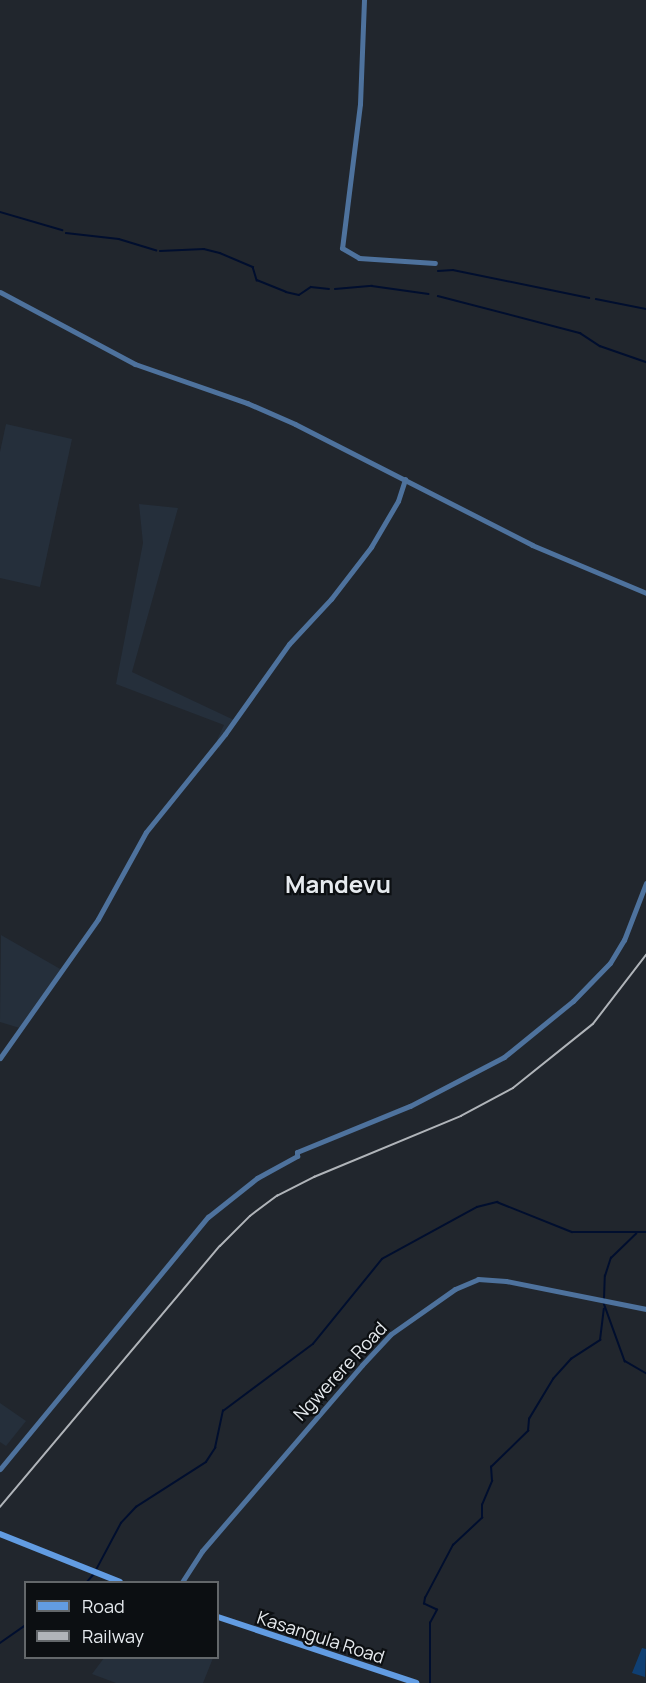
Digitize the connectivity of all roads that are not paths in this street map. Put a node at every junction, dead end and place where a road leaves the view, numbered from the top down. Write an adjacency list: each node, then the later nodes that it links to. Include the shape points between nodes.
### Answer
1 (364, 0): 2 (street, via 360,104 342,248 359,258)
2 (435, 263)
3 (0, 292): 4 (street, via 135,364 247,403)
4 (405, 479): 5 (street, via 585,570); 7 (street, via 398,501 371,546 331,599 289,644 225,734 146,832 98,919)
5 (646, 593)
6 (646, 883): 9 (street, via 624,940 610,963 573,1001 504,1058 410,1106 297,1152 297,1156 257,1178 208,1217)
7 (0, 1058)
8 (646, 1309): 12 (street, Ngwerere Road, via 478,1279 433,1303 391,1334 362,1365 202,1551)
9 (0, 1469)
10 (0, 1534): 11 (main road)
11 (116, 1581)
12 (183, 1581)
13 (219, 1617): 14 (main road, Kasangula Road)
14 (394, 1680): 15 (main road, Kasangula Road)
15 (416, 1683)

